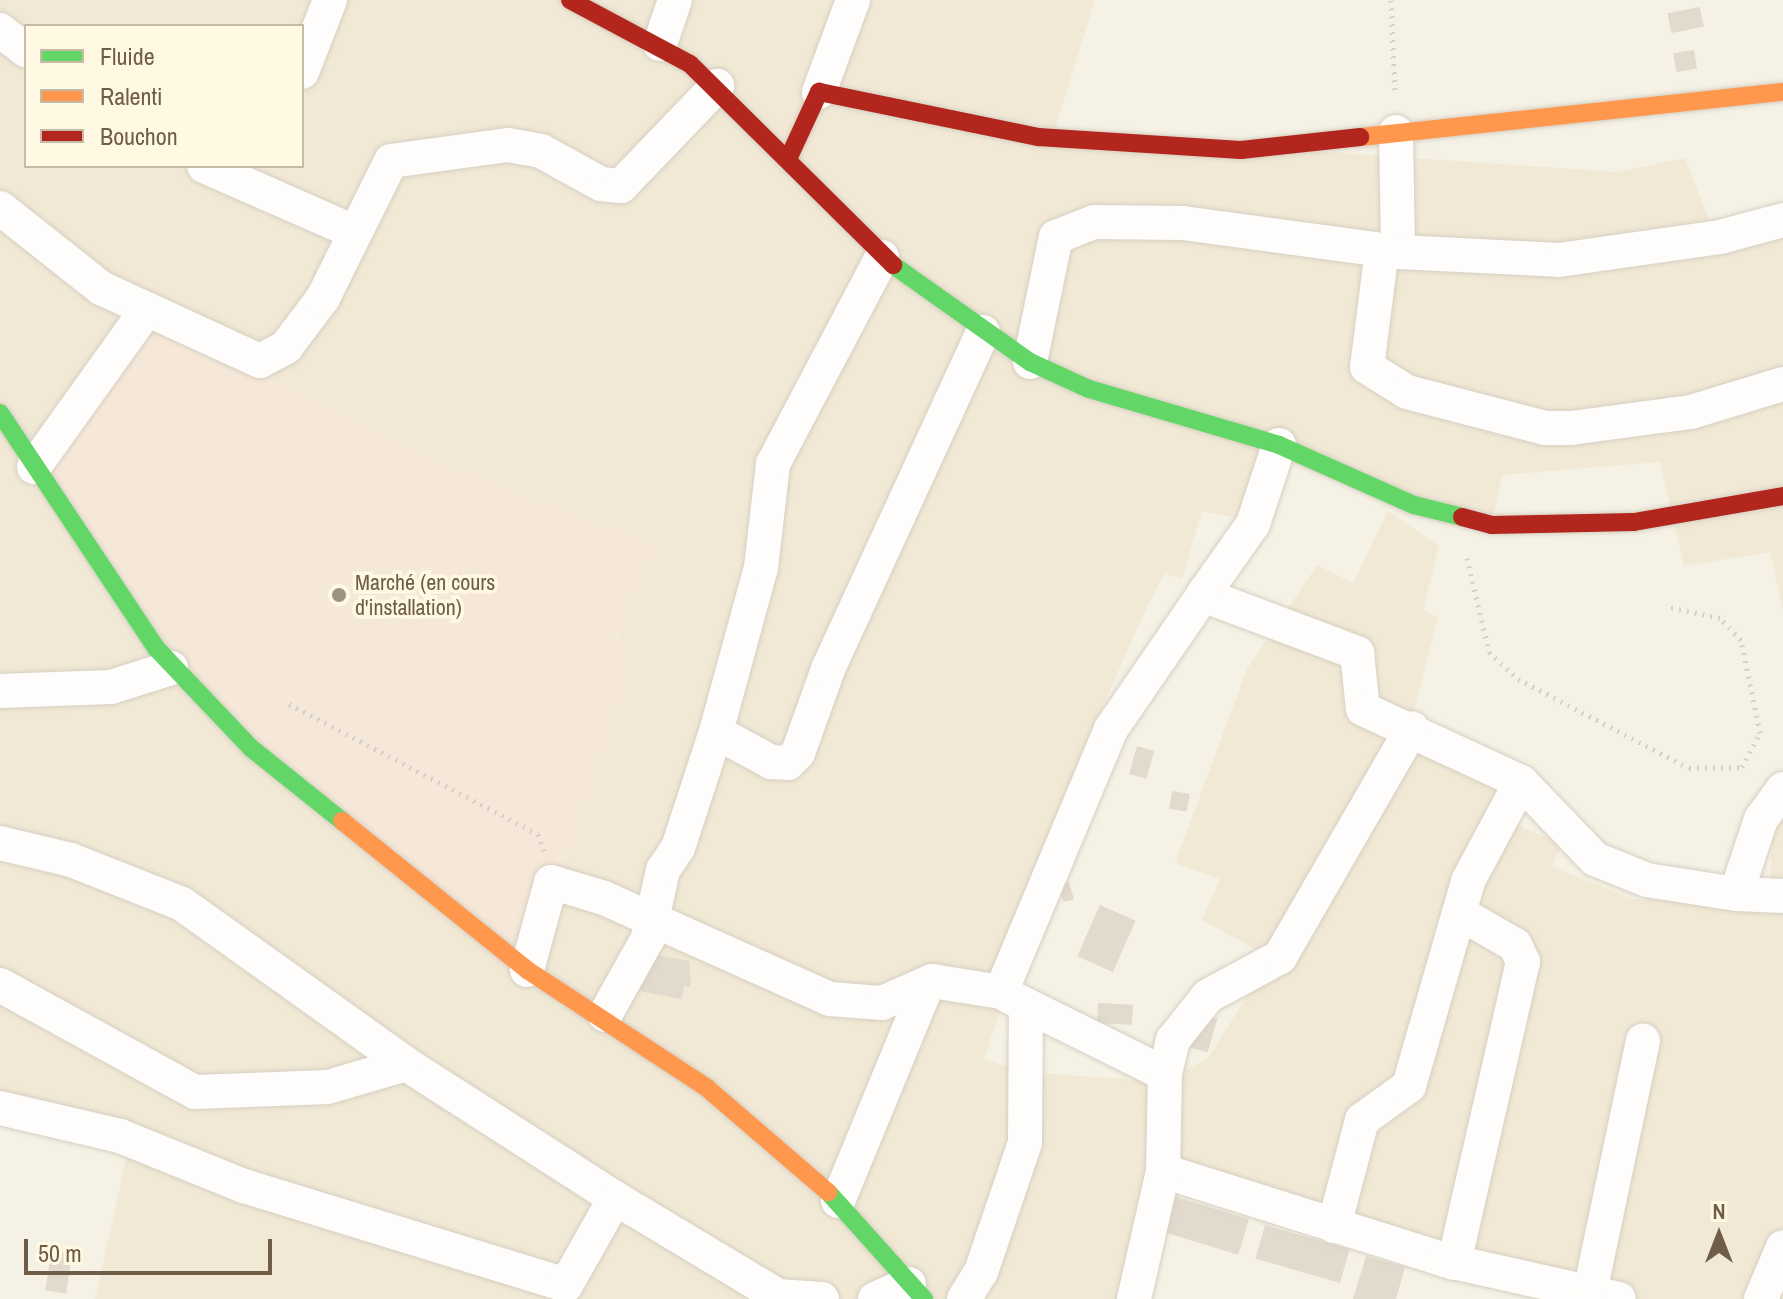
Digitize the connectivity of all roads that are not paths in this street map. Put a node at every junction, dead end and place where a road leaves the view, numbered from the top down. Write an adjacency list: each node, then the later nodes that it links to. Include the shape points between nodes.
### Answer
1 (330, 0): 8 (street)
2 (570, 0): 6 (street)
3 (675, 0): 6 (street)
4 (853, 0): 10 (street)
5 (0, 30): 7 (street)
6 (660, 44): 9 (street)
7 (24, 48)
8 (304, 67)
9 (717, 86): 13 (street); 18 (street, via 621,186 601,184 541,151 508,145 408,153 380,174)
10 (819, 92): 12 (street, via 1038,137 1102,142 1241,150); 13 (street)
11 (1783, 92): 12 (street)
12 (1396, 132): 19 (street)
13 (789, 157): 20 (street)
14 (215, 168): 15 (street)
15 (261, 176): 18 (street)
16 (0, 208): 21 (street, via 101,288)
17 (1783, 220): 19 (street, via 1720,237 1559,260)
18 (354, 232): 21 (street, via 323,298 274,357 260,361)
19 (1390, 251): 23 (street, via 1183,223 1069,226 1056,237); 24 (street, via 1367,367 1407,392 1545,428 1571,428 1691,412)
20 (882, 257): 22 (street); 33 (street, via 773,464 761,568)
21 (145, 312): 27 (street)
22 (983, 332): 23 (street); 33 (street, via 828,669 798,753 788,763 771,762)
23 (1030, 362): 26 (street, via 1165,415)
24 (1783, 384)
25 (0, 413): 27 (street)
26 (1279, 445): 28 (street, via 1414,505 1492,525 1634,522); 29 (street, via 1253,524)
27 (34, 467): 30 (street)
28 (1783, 496)
29 (1203, 595): 32 (street, via 1357,653 1358,705); 44 (street, via 1111,729)
30 (171, 668): 31 (street, via 111,687); 41 (street, via 327,814 433,889)
31 (0, 691)
32 (1412, 728): 34 (street); 48 (street, via 1280,957 1188,1012)
33 (716, 732): 40 (street, via 678,848 663,870)
34 (1521, 782): 37 (street, via 1595,859 1647,880); 39 (street, via 1474,869)
35 (1783, 789): 37 (street, via 1761,819)
36 (0, 843): 47 (street, via 71,860 182,904)
37 (1736, 894): 38 (street)
38 (1783, 896)
39 (1461, 914): 53 (street, via 1409,1086 1362,1120); 55 (street, via 1515,945 1523,962)
40 (654, 921): 41 (street, via 551,882); 43 (street, via 830,999 882,1003); 45 (street)
41 (527, 970): 45 (street)
42 (0, 985): 47 (street, via 195,1092 328,1087)
43 (927, 985): 44 (street); 52 (street)
44 (1013, 998): 48 (street); 62 (street, via 1025,1143 981,1272)
45 (605, 1015): 52 (street, via 707,1088)
46 (1643, 1041): 58 (street)
47 (406, 1064): 51 (street)
48 (1165, 1074): 50 (street)
49 (0, 1108): 56 (street, via 120,1136 244,1186)
50 (1163, 1171): 53 (street); 63 (street)
51 (615, 1198): 56 (street); 59 (street)
52 (838, 1201): 57 (street)
53 (1334, 1226): 55 (street)
54 (1783, 1247): 64 (street)
55 (1454, 1263): 58 (street)
56 (564, 1292)
57 (916, 1292): 61 (street)
58 (1604, 1296)
59 (777, 1297): 60 (street)
60 (822, 1299)
61 (875, 1299)
62 (964, 1299)
63 (1134, 1299)
64 (1761, 1299)

